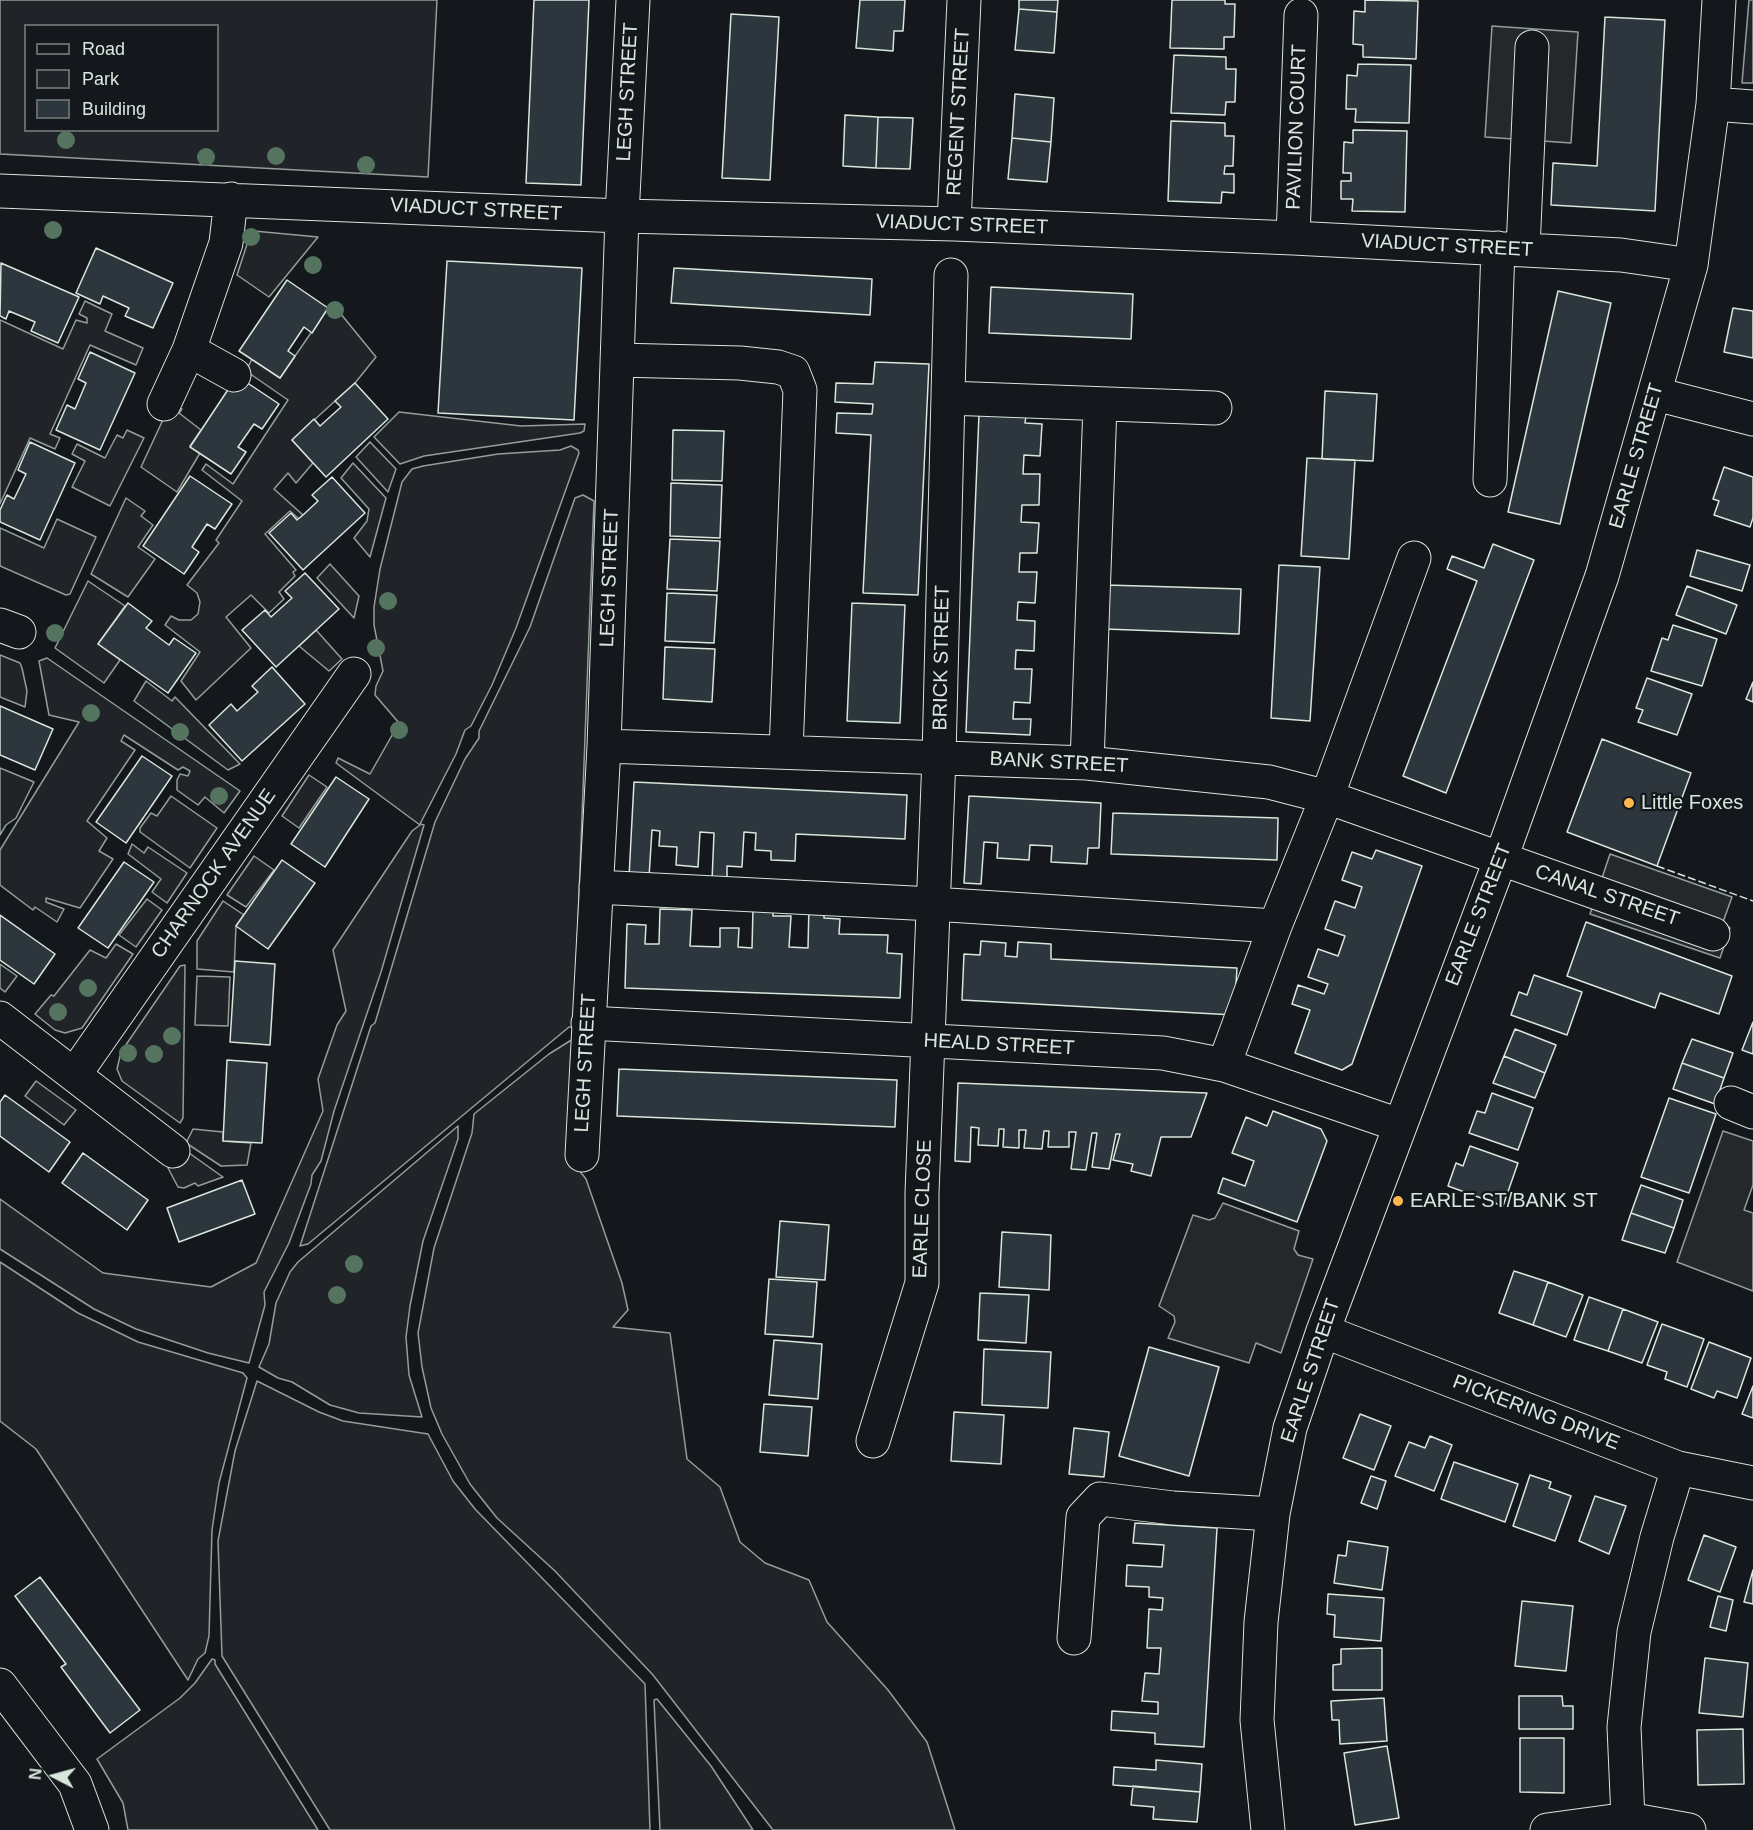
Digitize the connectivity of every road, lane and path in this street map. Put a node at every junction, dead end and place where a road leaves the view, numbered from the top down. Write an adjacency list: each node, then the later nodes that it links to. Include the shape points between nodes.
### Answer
1 (633, 0): 10 (street, LEGH STREET)
2 (964, 0): 11 (street, REGENT STREET)
3 (1719, 0): 6 (street, EARLE STREET)
4 (1301, 15): 12 (street, PAVILION COURT)
5 (1532, 47): 13 (street)
6 (1713, 104): 7 (street); 14 (street, EARLE STREET)
7 (1753, 107)
8 (0, 191): 9 (street, VIADUCT STREET)
9 (231, 199): 10 (street, VIADUCT STREET); 16 (street, via 226,243)
10 (622, 216): 11 (street, VIADUCT STREET); 17 (street, LEGH STREET)
11 (954, 225): 12 (street, VIADUCT STREET)
12 (1293, 238): 13 (street, VIADUCT STREET)
13 (1511, 249): 14 (street, VIADUCT STREET, via 1621,255); 25 (street)
14 (1692, 265): 19 (street, EARLE STREET)
15 (951, 275): 20 (street, BRICK STREET)
16 (189, 350): 18 (street); 21 (street)
17 (617, 360): 28 (street, LEGH STREET); 29 (street, via 740,363 793,372 800,390)
18 (234, 375)
19 (1656, 394): 24 (street); 33 (street, EARLE STREET, via 1602,576)
20 (948, 398): 22 (street); 30 (street, BRICK STREET)
21 (164, 404)
22 (1100, 405): 23 (street); 31 (street)
23 (1215, 408)
24 (1753, 419)
25 (1490, 480)
26 (1414, 558): 32 (street)
27 (354, 674): 42 (street, CHARNOCK AVENUE)
28 (604, 746): 29 (street, BANK STREET); 34 (street, LEGH STREET)
29 (786, 752): 30 (street, BANK STREET)
30 (939, 757): 31 (street, BANK STREET); 35 (street, BRICK STREET)
31 (1087, 763): 32 (street, BANK STREET, via 1269,782)
32 (1327, 797): 33 (street, BANK STREET); 36 (street)
33 (1501, 858): 37 (street, CANAL STREET); 43 (street, EARLE STREET)
34 (596, 887): 35 (street); 39 (street, LEGH STREET)
35 (933, 904): 36 (street); 40 (street, BRICK STREET)
36 (1275, 926): 41 (street)
37 (1713, 934)
38 (0, 1018): 42 (street)
39 (588, 1023): 40 (street, HEALD STREET); 45 (street, LEGH STREET)
40 (930, 1042): 41 (street, HEALD STREET, via 1163,1053); 47 (street, EARLE CLOSE, via 922,1283)
41 (1224, 1065): 43 (street, HEALD STREET)
42 (75, 1074): 44 (street)
43 (1399, 1125): 46 (street, EARLE STREET)
44 (173, 1151)
45 (582, 1155)
46 (1323, 1331): 48 (street, PICKERING DRIVE); 50 (street, EARLE STREET, via 1290,1428)
47 (873, 1441)
48 (1678, 1468): 49 (street, PICKERING DRIVE); 53 (street, via 1634,1632 1624,1727)
49 (1753, 1484)
50 (1273, 1514): 51 (street, via 1100,1499 1083,1517); 56 (street, EARLE STREET, via 1261,1622 1257,1720)
51 (1074, 1638)
52 (0, 1684): 55 (street, via 75,1784)
53 (1628, 1819): 54 (street); 57 (street)
54 (1556, 1828)
55 (92, 1830)
56 (1268, 1830)
57 (1689, 1830)

